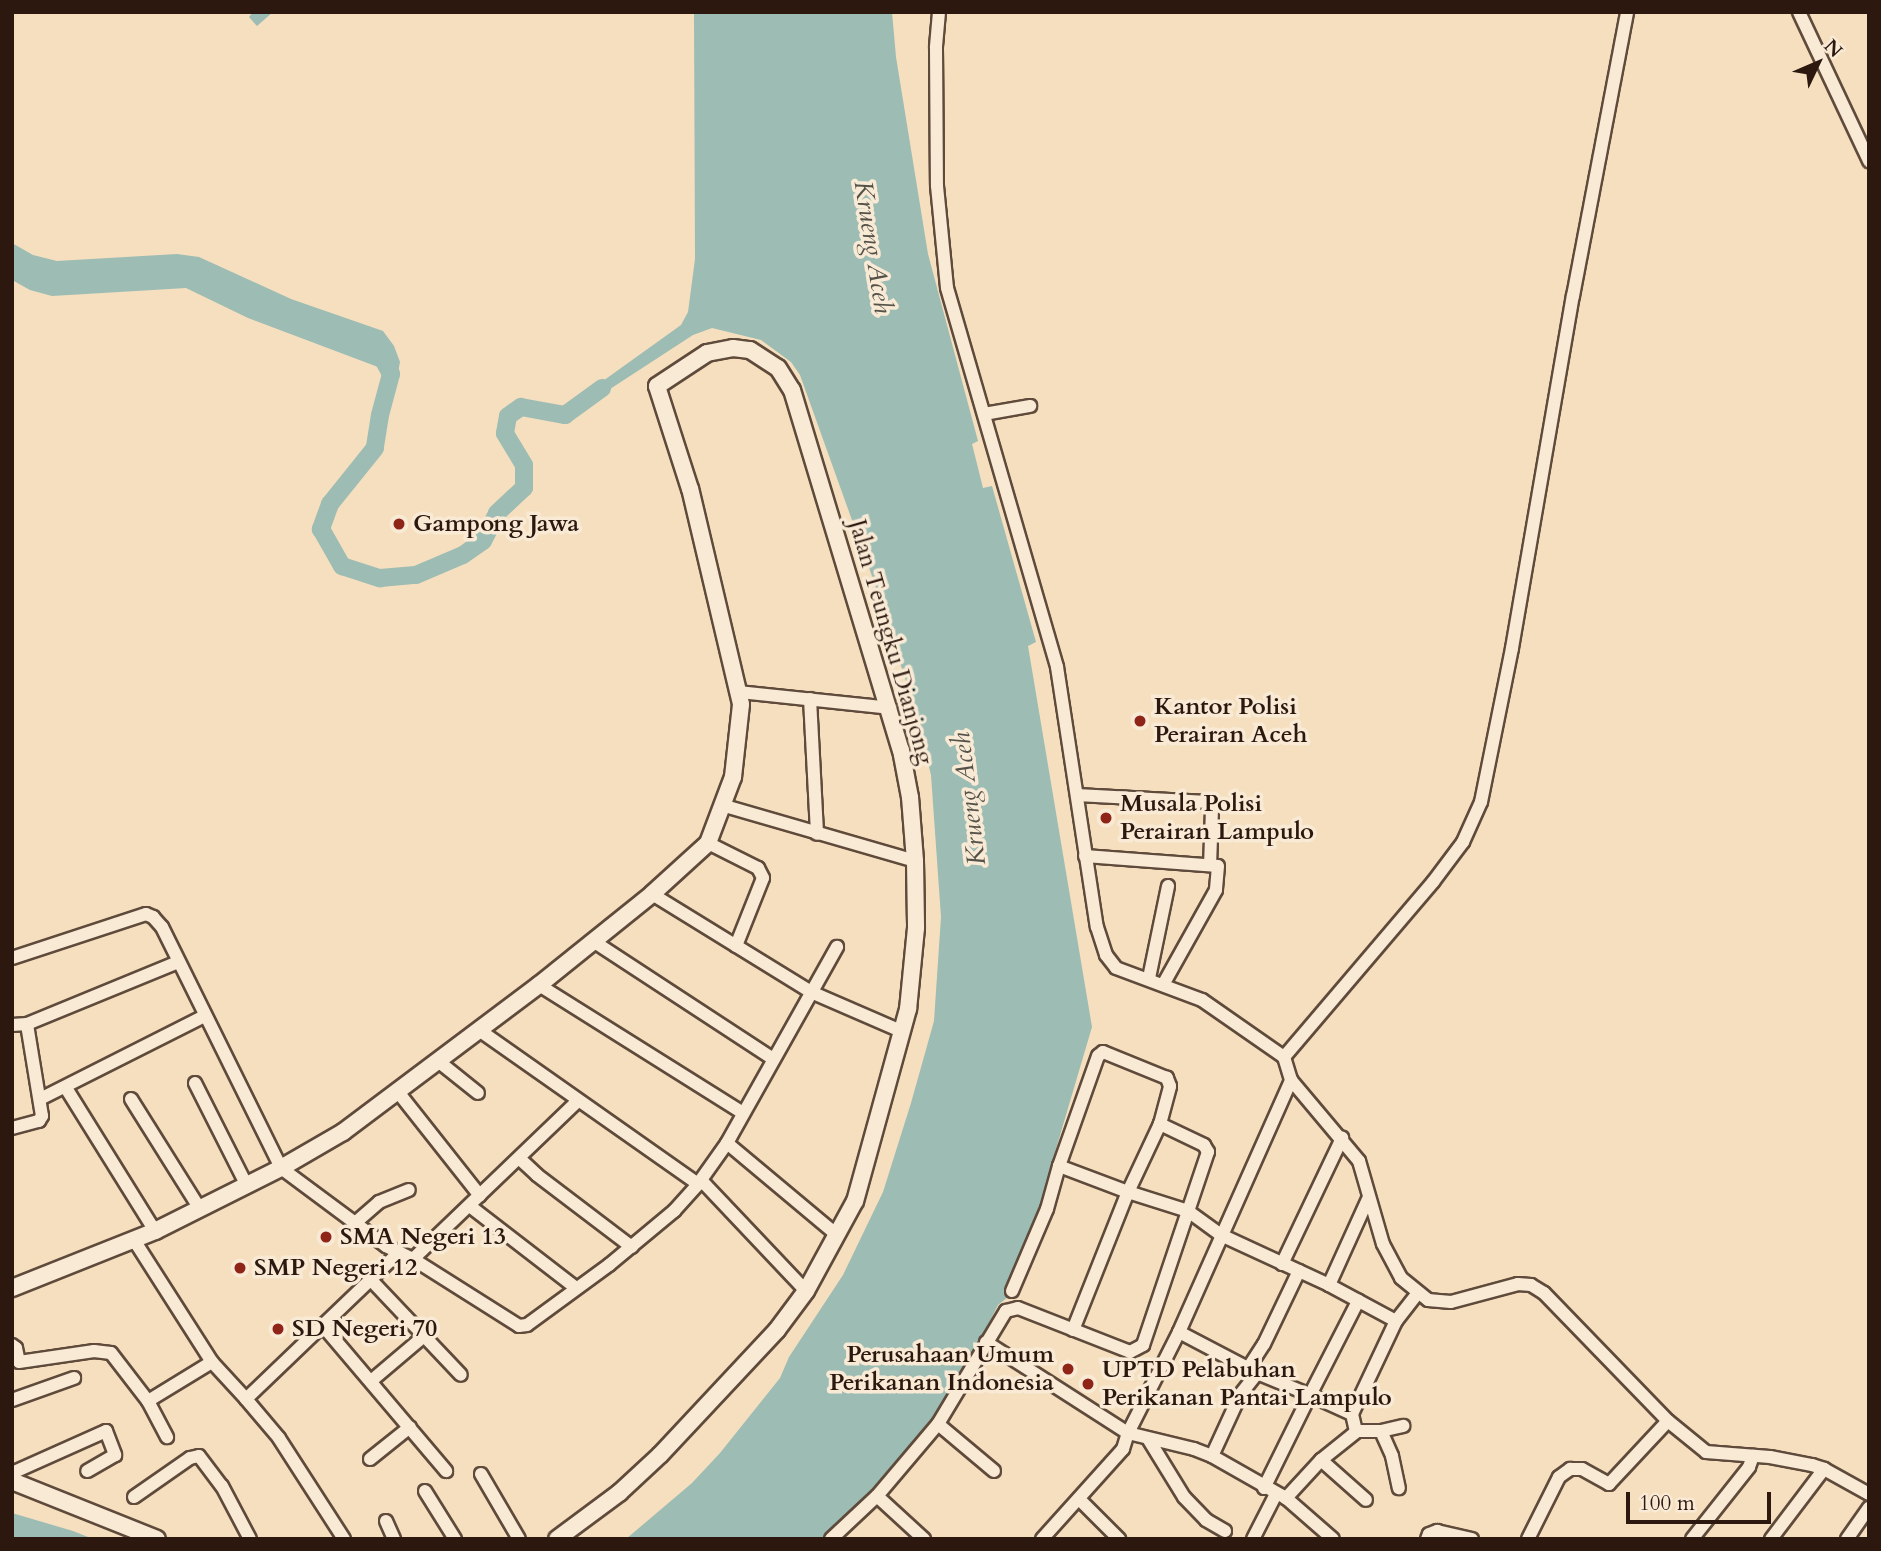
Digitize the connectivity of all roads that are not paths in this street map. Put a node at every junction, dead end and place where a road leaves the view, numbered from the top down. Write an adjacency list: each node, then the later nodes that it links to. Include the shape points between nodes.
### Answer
1 (939, 12): 6 (street, via 937,186 947,288)
2 (1627, 12): 33 (street, via 1481,802 1463,842 1433,882)
3 (1799, 12): 4 (street)
4 (1869, 161)
5 (1030, 406): 6 (street)
6 (984, 414): 10 (street, via 1057,667)
7 (739, 692): 8 (street); 9 (street, Jalan Teungku Dianjong, via 690,489 657,386 692,359 733,348 764,357 786,378 798,405); 11 (street, via 741,720)
8 (810, 699): 9 (street); 12 (street)
9 (890, 708): 15 (street, Jalan Teungku Dianjong, via 906,772)
10 (1077, 795): 14 (street); 16 (street, via 1208,802 1212,809)
11 (724, 806): 12 (street); 13 (street)
12 (817, 834): 15 (street)
13 (708, 843): 18 (street); 20 (street, via 758,868 763,878)
14 (1085, 856): 16 (street); 24 (street, via 1097,927 1109,961 1119,970)
15 (915, 860): 32 (street, Jalan Teungku Dianjong, via 915,953)
16 (1210, 865): 25 (street, via 1218,866 1216,890)
17 (1168, 886): 24 (street)
18 (652, 894): 19 (street); 20 (street)
19 (593, 941): 26 (street); 34 (street)
20 (736, 946): 27 (street)
21 (837, 947): 27 (street)
22 (12, 958): 23 (street, via 146,914 162,927)
23 (177, 962): 28 (street); 29 (street)
24 (1149, 978): 25 (street)
25 (1164, 983): 33 (street, via 1209,1003)
26 (539, 985): 31 (street); 44 (street)
27 (813, 993): 32 (street); 34 (street)
28 (204, 1016): 38 (street); 51 (street)
29 (27, 1024): 30 (street); 41 (street)
30 (12, 1025)
31 (479, 1030): 35 (street); 43 (street)
32 (903, 1032): 63 (street, Jalan Teungku Dianjong, via 866,1170)
33 (1284, 1057): 36 (street)
34 (773, 1059): 44 (street)
35 (438, 1061): 39 (street); 40 (street)
36 (1291, 1080): 47 (street); 64 (street)
37 (195, 1083): 53 (street)
38 (66, 1088): 41 (street); 62 (street)
39 (398, 1092): 51 (street, via 343,1132); 56 (street)
40 (478, 1093)
41 (40, 1099): 46 (street, via 41,1119)
42 (131, 1100): 59 (street)
43 (578, 1101): 49 (street); 52 (street)
44 (743, 1113): 48 (street)
45 (1160, 1124): 50 (street, via 1170,1082 1101,1053); 55 (street); 60 (street, via 1208,1148)
46 (12, 1128)
47 (1342, 1138): 57 (street, via 1365,1173); 69 (street)
48 (727, 1143): 52 (street); 63 (street)
49 (520, 1158): 56 (street); 66 (street)
50 (1059, 1166): 55 (street); 75 (street, via 1047,1209)
51 (281, 1168): 53 (street); 61 (street)
52 (699, 1182): 66 (street); 76 (street)
53 (246, 1184): 59 (street)
54 (409, 1191): 61 (street, via 379,1202)
55 (1128, 1192): 60 (street); 81 (street)
56 (480, 1195): 58 (street)
57 (1368, 1199): 72 (street); 77 (street, via 1383,1244 1401,1278)
58 (471, 1207): 68 (street); 74 (street)
59 (200, 1209): 62 (street)
60 (1188, 1211): 64 (street); 81 (street, via 1143,1345 1130,1352)
61 (355, 1223): 67 (street)
62 (155, 1231): 65 (street)
63 (836, 1234): 76 (street, Jalan Teungku Dianjong)
64 (1221, 1235): 69 (street); 82 (street)
65 (134, 1240): 73 (street); 86 (street)
66 (632, 1247): 74 (street)
67 (398, 1253): 68 (street); 71 (street)
68 (413, 1259): 74 (street, via 519,1326 527,1325)
69 (1282, 1264): 70 (street)
70 (1299, 1271): 72 (street); 87 (street)
71 (372, 1281): 80 (street); 83 (street)
72 (1329, 1285): 78 (street)
73 (12, 1288)
74 (576, 1288)
75 (1012, 1291)
76 (806, 1292): 135 (street, Jalan Teungku Dianjong, via 777,1330 660,1455 619,1493)
77 (1418, 1293): 79 (street); 99 (street, via 1444,1303 1518,1284 1531,1285 1544,1293)
78 (1358, 1301): 79 (street); 91 (street)
79 (1396, 1321): 95 (street)
80 (324, 1327): 90 (street); 92 (street)
81 (1073, 1330): 84 (street, via 1013,1308 1001,1317)
82 (1179, 1332): 87 (street); 102 (street)
83 (424, 1336): 88 (street); 90 (street)
84 (986, 1342): 96 (street); 102 (street)
85 (12, 1345): 94 (street, via 19,1362 94,1351 111,1353)
86 (212, 1362): 92 (street); 94 (street)
87 (1253, 1370): 91 (street); 105 (street)
88 (461, 1375)
89 (74, 1378): 93 (street)
90 (371, 1381): 98 (street)
91 (1310, 1395): 95 (street); 118 (street)
92 (246, 1399): 131 (street, via 279,1438)
93 (12, 1400)
94 (148, 1401): 103 (street)
95 (1352, 1414): 100 (street)
96 (938, 1424): 112 (street); 120 (street)
97 (1403, 1426): 101 (street)
98 (410, 1427): 106 (street); 111 (street)
99 (1661, 1427): 108 (street, via 1706,1451); 143 (street, via 1609,1484 1582,1469 1565,1472 1552,1485)
100 (1356, 1431): 101 (street); 107 (street)
101 (1381, 1431): 116 (street)
102 (1128, 1433): 104 (street); 122 (street, via 1123,1449)
103 (167, 1437)
104 (1149, 1440): 105 (street); 126 (street, via 1184,1497 1206,1520)
105 (1212, 1457): 118 (street)
106 (370, 1459)
107 (1321, 1460): 118 (street); 123 (street)
108 (1751, 1462): 109 (street); 144 (street)
109 (1824, 1469): 119 (street); 145 (street)
110 (87, 1471): 113 (street, via 115,1455 106,1431)
111 (446, 1471)
112 (994, 1471)
113 (12, 1473)
114 (481, 1474): 134 (street)
115 (12, 1481): 129 (street)
116 (1399, 1488)
117 (425, 1491): 133 (street)
118 (1275, 1493): 128 (street); 140 (street)
119 (1869, 1494)
120 (877, 1496): 136 (street); 137 (street)
121 (134, 1497): 130 (street, via 199,1456 222,1486)
122 (1079, 1499): 138 (street); 139 (street)
123 (1366, 1500)
124 (1869, 1508): 127 (street)
125 (386, 1521): 132 (street)
126 (1225, 1531)
127 (1853, 1537)
128 (1254, 1538)
129 (157, 1539)
130 (250, 1539)
131 (344, 1539)
132 (394, 1539)
133 (455, 1539)
134 (519, 1539)
135 (557, 1539)
136 (831, 1539)
137 (924, 1539)
138 (1042, 1539)
139 (1119, 1539)
140 (1333, 1539)
141 (1427, 1539): 142 (street, via 1437,1531)
142 (1472, 1539)
143 (1528, 1539)
144 (1692, 1539)
145 (1771, 1539)

